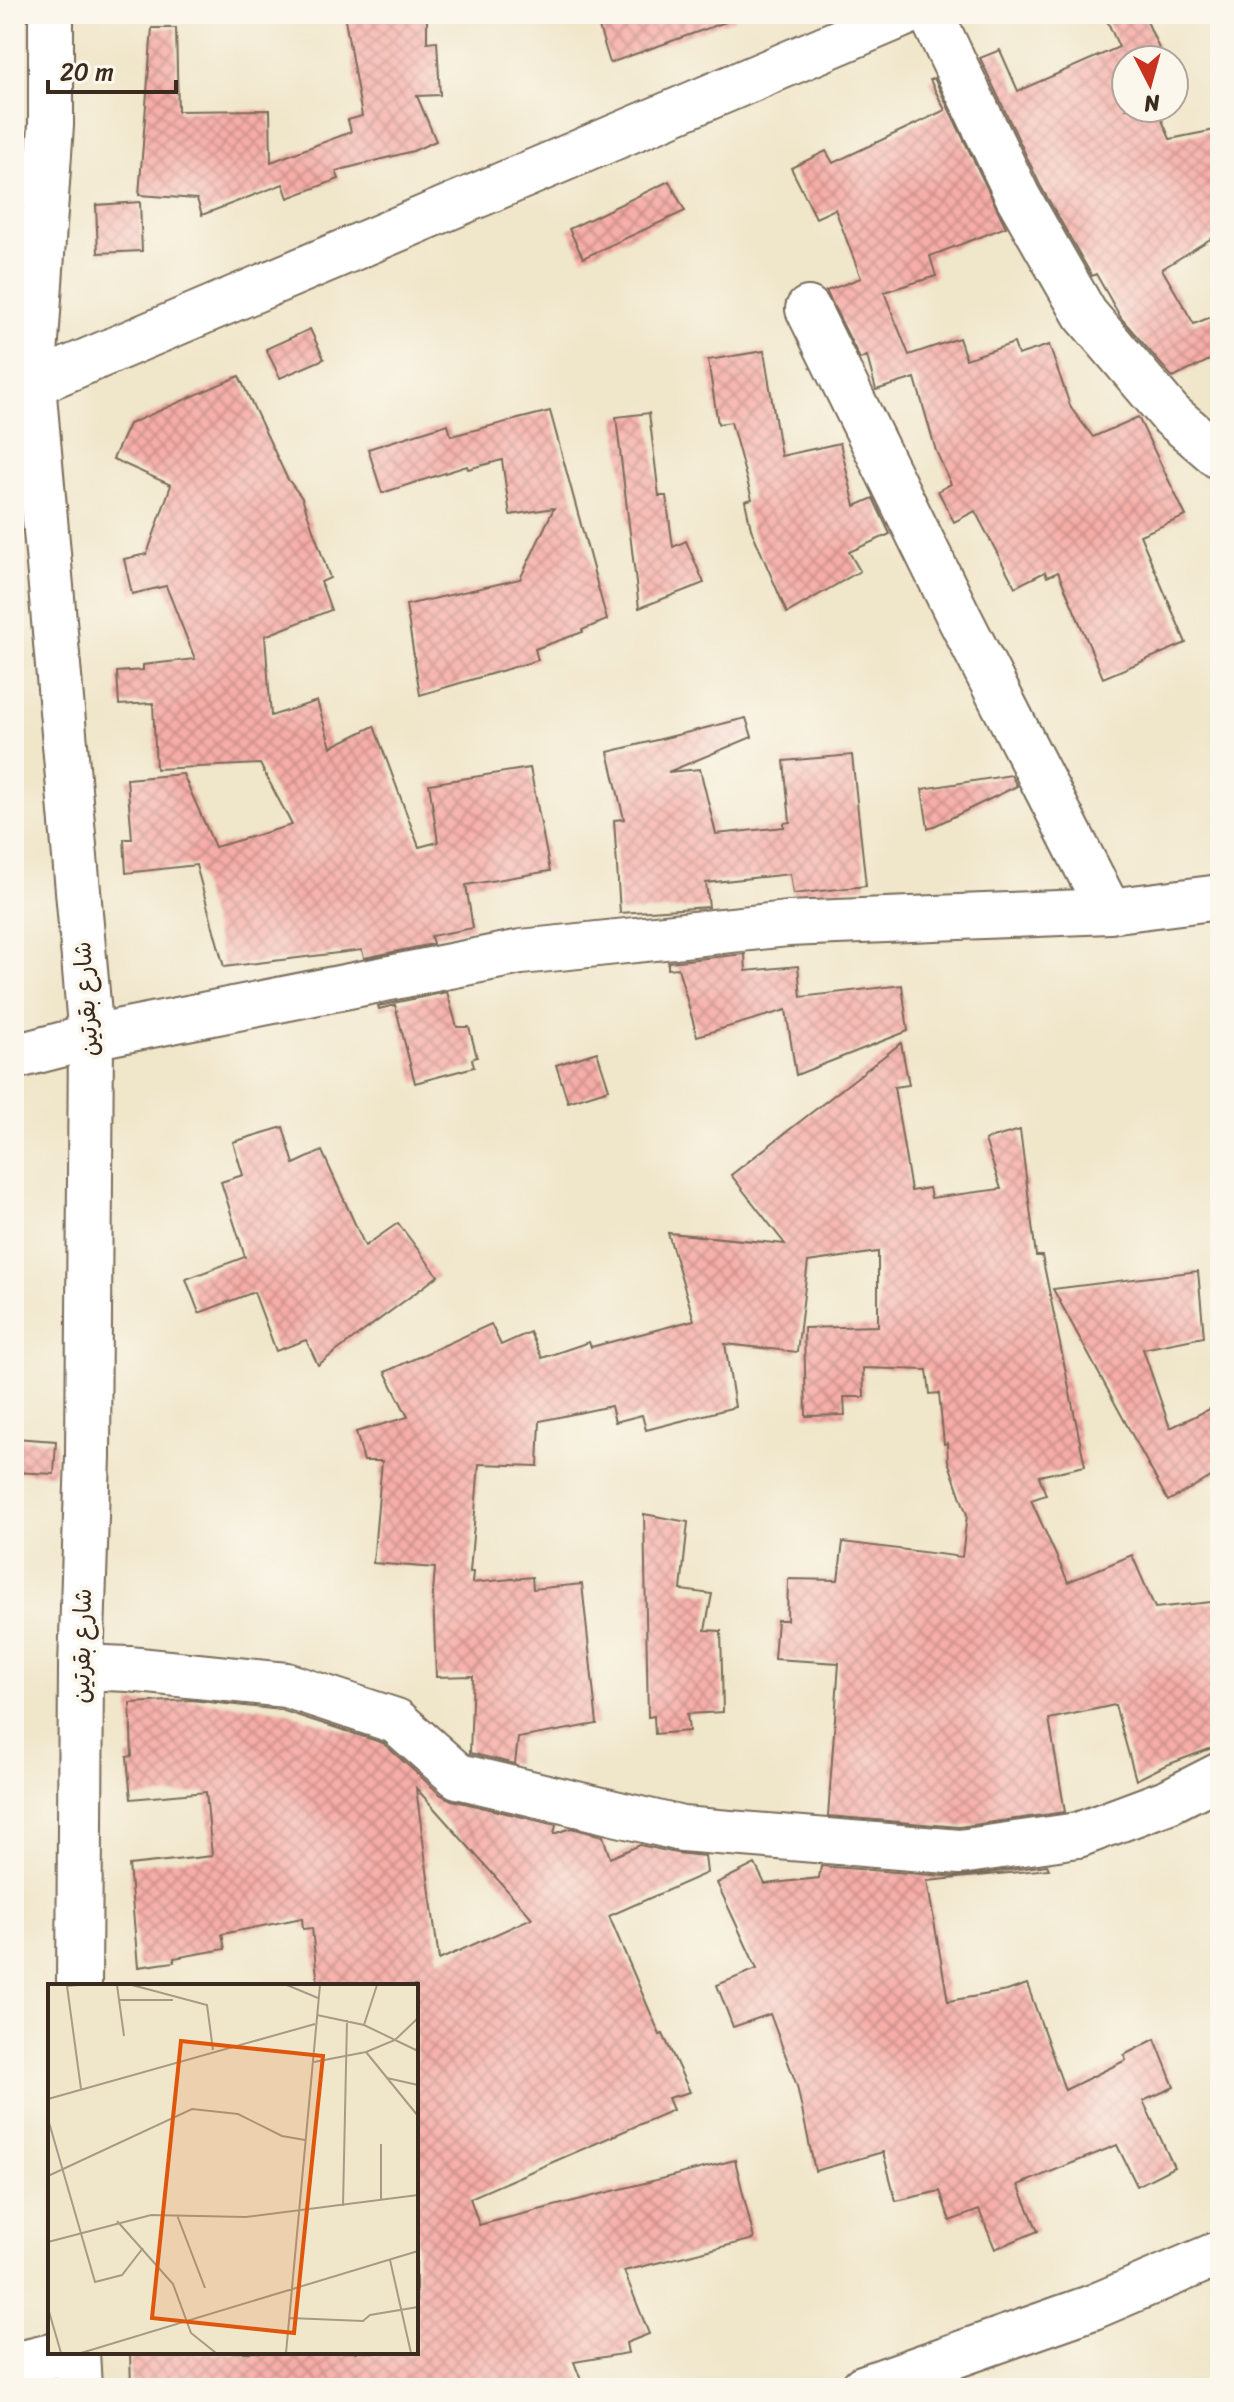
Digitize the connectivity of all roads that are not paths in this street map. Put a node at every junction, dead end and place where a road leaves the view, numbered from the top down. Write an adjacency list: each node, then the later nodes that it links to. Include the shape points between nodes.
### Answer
1 (51, 14): 4 (street, شارع بقرتين)
2 (905, 14): 6 (street)
3 (931, 14): 7 (street, via 1018,197 1085,314 1171,415)
4 (33, 127): 6 (street, شارع بقرتين)
5 (808, 309): 9 (street)
6 (23, 388): 10 (street, شارع بقرتين)
7 (1220, 457)
8 (1220, 897): 9 (street)
9 (1109, 911): 10 (street, via 788,924 521,952)
10 (91, 1037): 11 (street); 12 (street, شارع بقرتين)
11 (14, 1057)
12 (81, 1667): 13 (street, via 286,1685 396,1721 458,1776 682,1829 960,1852 1078,1835 1169,1801); 14 (street, شارع بقرتين)
13 (1220, 1775)
14 (79, 1984)
15 (1220, 2253): 19 (street)
16 (59, 2354): 18 (street)
17 (77, 2354): 20 (street)
18 (14, 2365)
19 (955, 2372): 21 (street)
20 (79, 2388)
21 (863, 2388)

